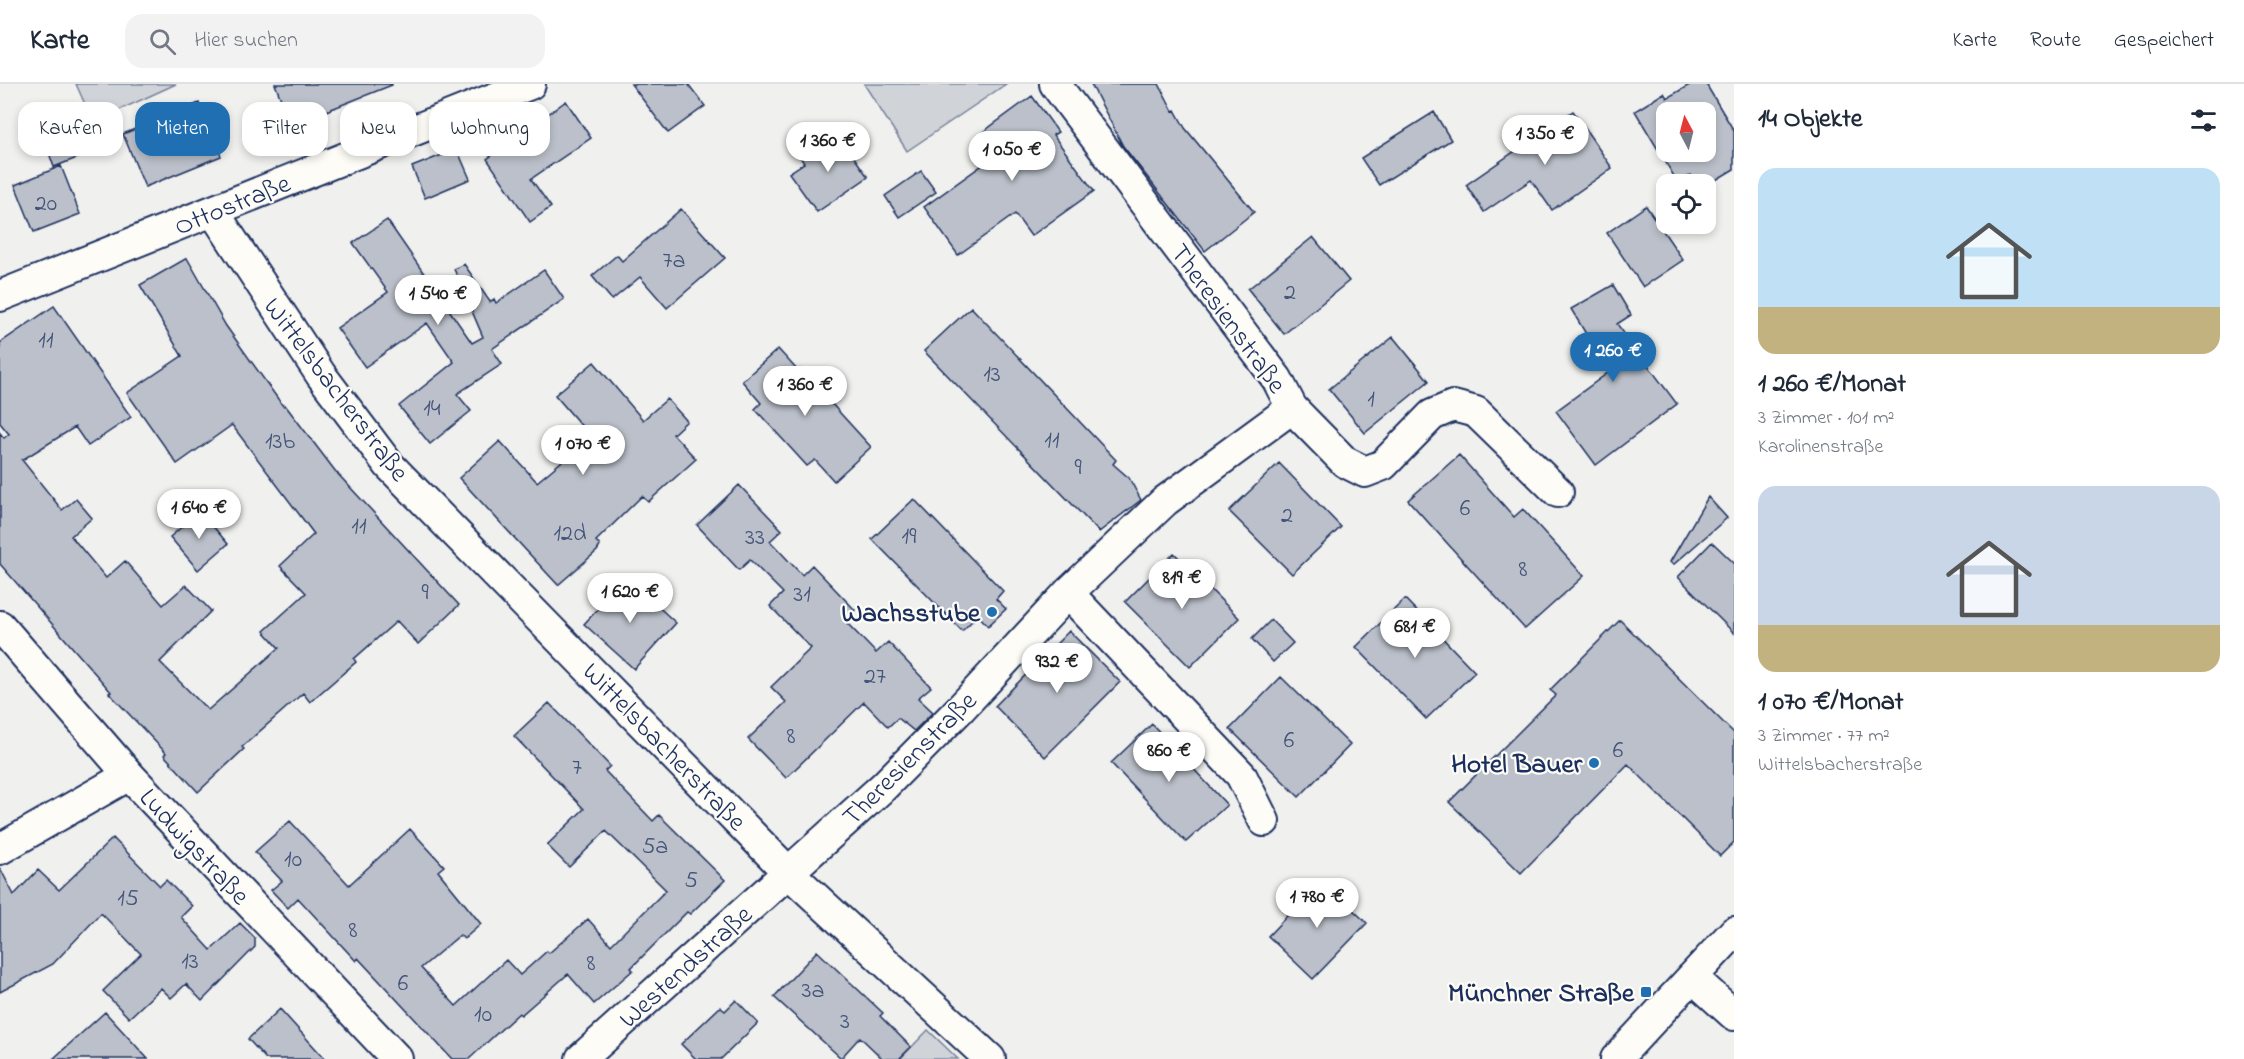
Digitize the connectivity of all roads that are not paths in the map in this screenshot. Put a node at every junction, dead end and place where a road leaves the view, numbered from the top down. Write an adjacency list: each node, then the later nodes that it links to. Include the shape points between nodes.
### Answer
1 (530, 84): 3 (street, Ottostraße)
2 (1055, 84): 5 (street, Theresienstraße, via 1277,379)
3 (213, 211): 4 (street, Ottostraße); 12 (street, Wittelsbacherstraße, via 321,375 389,465)
4 (0, 296)
5 (1292, 408): 6 (street, via 1345,462 1365,472 1383,465 1432,416 1453,406 1476,412); 7 (street, Theresienstraße, via 1165,501)
6 (1558, 492)
7 (1068, 593): 10 (street, via 1241,775); 12 (street, Theresienstraße, via 883,787)
8 (0, 626): 9 (street, Ludwigstraße)
9 (129, 775): 11 (street); 16 (street, Ludwigstraße)
10 (1264, 821)
11 (0, 849)
12 (789, 873): 17 (street, Westendstraße); 18 (street, Wittelsbacherstraße)
13 (1734, 932): 14 (street)
14 (1692, 977): 15 (street); 19 (street)
15 (1734, 1016)
16 (397, 1059)
17 (581, 1059)
18 (990, 1059)
19 (1616, 1059)

